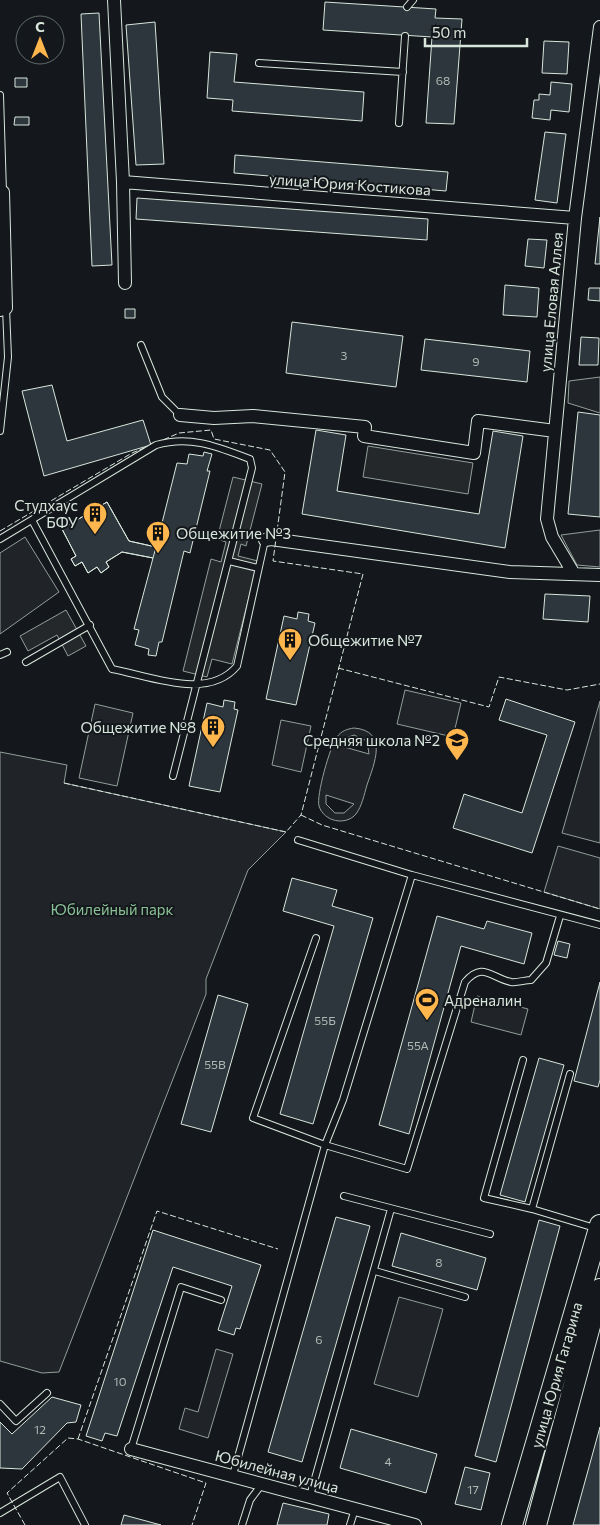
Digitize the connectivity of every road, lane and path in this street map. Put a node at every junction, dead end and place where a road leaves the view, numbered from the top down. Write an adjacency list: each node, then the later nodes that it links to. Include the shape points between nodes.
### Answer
1 (114, 0): 11 (street)
2 (413, 0): 3 (lane)
3 (407, 7)
4 (600, 27): 9 (street, улица Еловая Аллея)
5 (405, 36): 7 (lane)
6 (259, 63): 7 (lane)
7 (403, 72): 10 (lane)
8 (0, 95): 12 (lane)
9 (595, 98): 13 (street, улица Еловая Аллея)
10 (399, 123)
11 (123, 182): 13 (street, улица Юрия Костикова); 14 (street)
12 (3, 192): 15 (street)
13 (575, 218): 19 (street, улица Еловая Аллея)
14 (125, 283)
15 (3, 309): 18 (lane, via 8,357)
16 (141, 345): 17 (lane, via 162,397)
17 (180, 415): 19 (street, via 214,418 252,416 365,427 364,436 474,453 478,421)
18 (0, 431)
19 (555, 431): 25 (street, улица Еловая Аллея, via 547,519 552,537)
20 (32, 520): 21 (lane); 23 (lane, via 156,445 174,440 207,443 250,459 252,463); 27 (lane)
21 (0, 539)
22 (265, 540): 24 (lane); 25 (street, via 272,538 510,572)
23 (229, 561): 24 (lane); 29 (lane)
24 (258, 568): 29 (lane, via 237,666 228,676)
25 (574, 574): 26 (street)
26 (600, 576)
27 (90, 625): 28 (lane); 29 (lane, via 112,669)
28 (26, 662)
29 (197, 685): 30 (lane)
30 (173, 776)
31 (298, 840): 32 (lane)
32 (412, 875): 33 (lane); 38 (lane, via 343,1100)
33 (560, 916): 34 (lane); 38 (lane, via 546,962 531,980 512,982 483,971 472,973 465,982 407,1170)
34 (600, 926)
35 (316, 938): 38 (lane, via 252,1118)
36 (523, 1060): 41 (lane, via 484,1198)
37 (570, 1074): 41 (lane)
38 (325, 1145): 51 (lane)
39 (344, 1196): 40 (lane)
40 (391, 1209): 43 (lane); 44 (lane)
41 (532, 1209): 42 (lane)
42 (599, 1227): 61 (main road, улица Юрия Гагарина)
43 (490, 1234)
44 (375, 1271): 46 (lane); 53 (lane)
45 (600, 1290): 62 (main road, улица Юрия Гагарина)
46 (465, 1296)
47 (222, 1300): 50 (lane, via 181,1287)
48 (47, 1393): 49 (lane, via 16,1421)
49 (0, 1404)
50 (131, 1449): 51 (street, Юбилейная улица)
51 (232, 1475): 52 (street, Юбилейная улица)
52 (263, 1483): 53 (street, Юбилейная улица); 58 (lane, via 250,1500)
53 (310, 1496): 54 (street, Юбилейная улица)
54 (355, 1509): 56 (street, Юбилейная улица); 59 (lane)
55 (0, 1513): 57 (lane, via 60,1477)
56 (382, 1521): 60 (street, Юбилейная улица)
57 (85, 1525)
58 (242, 1525)
59 (350, 1525)
60 (414, 1525)
61 (512, 1525)
62 (536, 1525)

